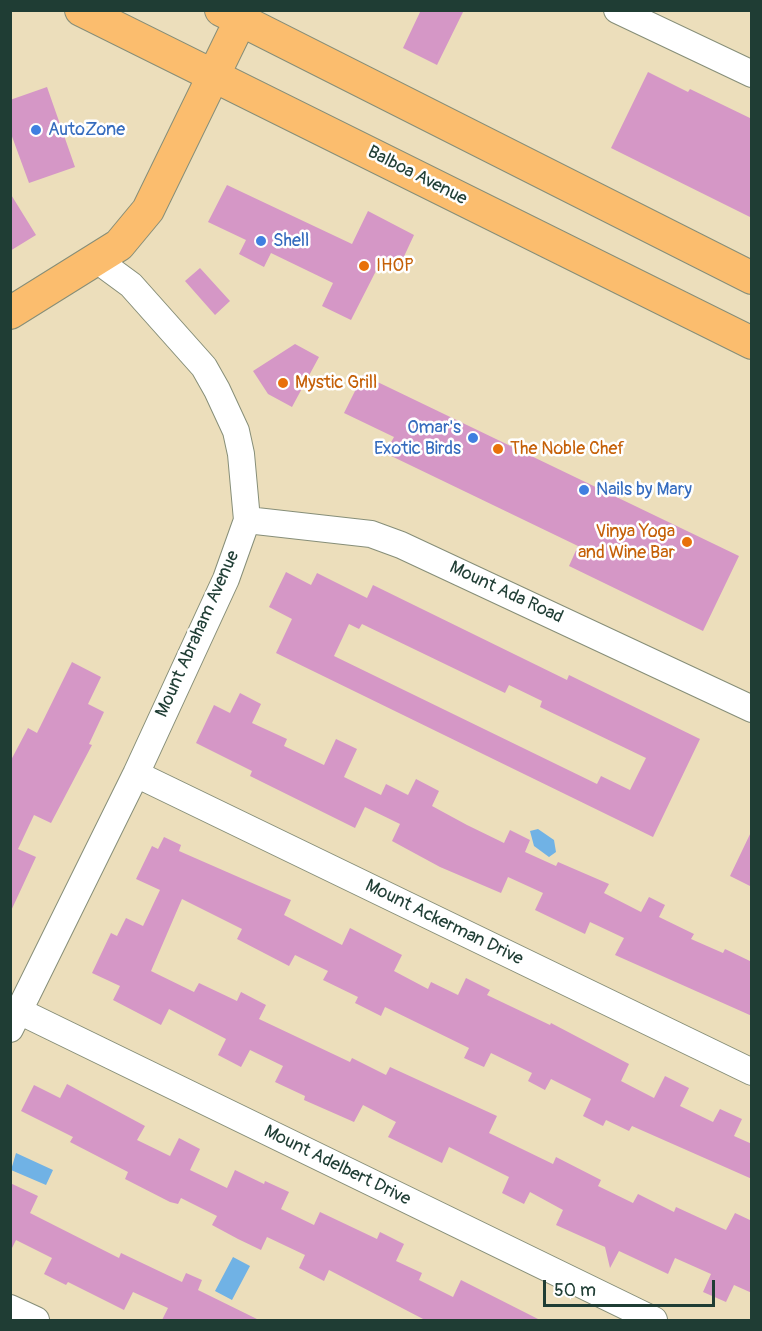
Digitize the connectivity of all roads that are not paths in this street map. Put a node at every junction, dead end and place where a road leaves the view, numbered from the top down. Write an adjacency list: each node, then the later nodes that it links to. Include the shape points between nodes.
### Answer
1 (81, 10): 5 (main road, Balboa Avenue)
2 (617, 10): 4 (street)
3 (240, 13): 5 (main road); 7 (main road)
4 (752, 74)
5 (214, 75): 6 (main road, via 148,210 118,245); 9 (main road, Balboa Avenue)
6 (97, 260): 8 (main road); 10 (street, Mount Abraham Avenue, via 131,285 204,367 236,431)
7 (752, 278)
8 (10, 314)
9 (752, 343)
10 (247, 520): 11 (street, Mount Ada Road, via 371,534 401,545); 12 (street, Mount Abraham Avenue, via 226,579)
11 (752, 709)
12 (136, 774): 13 (street, Mount Abraham Avenue); 14 (street, Mount Ackerman Drive)
13 (15, 1020): 17 (street, Mount Adelbert Drive)
14 (752, 1072)
15 (10, 1308): 16 (street)
16 (36, 1320)
17 (654, 1320)

